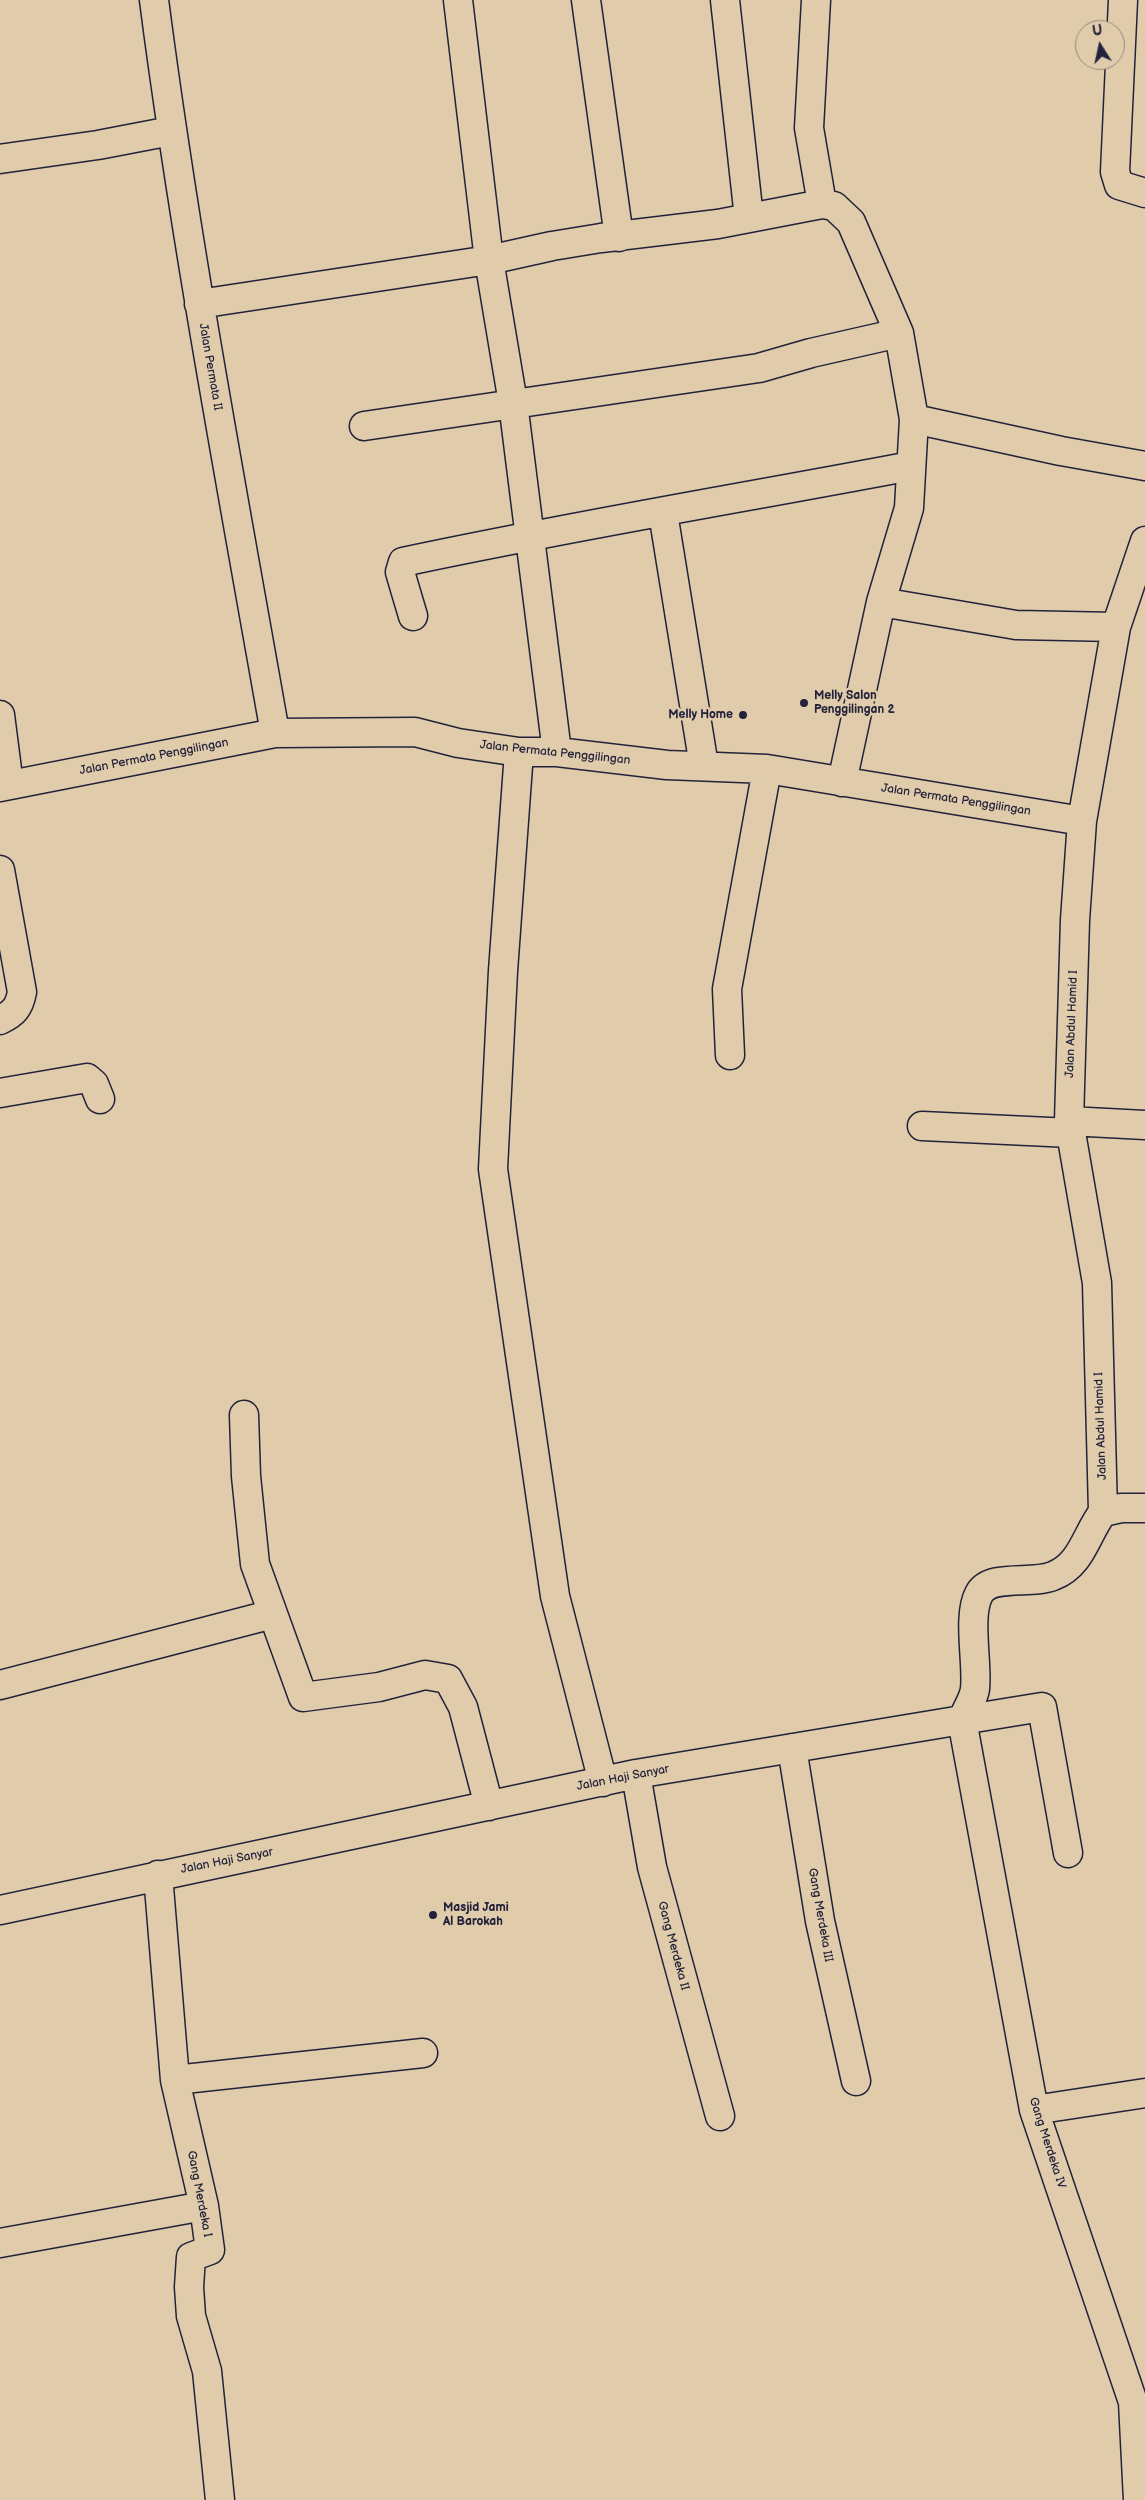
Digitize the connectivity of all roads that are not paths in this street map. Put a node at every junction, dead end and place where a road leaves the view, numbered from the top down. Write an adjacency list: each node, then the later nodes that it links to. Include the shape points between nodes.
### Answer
1 (154, 0): 7 (street, Jalan Permata II)
2 (458, 0): 13 (street)
3 (586, 0): 12 (street)
4 (725, 0): 11 (street)
5 (816, 0): 10 (street, via 809,128)
6 (1123, 0): 9 (street, via 1115,172 1119,186)
7 (171, 130): 8 (street, via 98,145); 14 (street, Jalan Permata II)
8 (0, 159)
9 (1145, 193)
10 (822, 204): 11 (street); 15 (street, via 834,206 850,222)
11 (749, 218): 12 (street)
12 (619, 237): 13 (street, via 552,246)
13 (489, 260): 14 (street); 16 (street)
14 (199, 304): 28 (street, Jalan Permata II)
15 (899, 333): 16 (street, via 759,368); 17 (street)
16 (513, 403): 18 (street); 22 (street)
17 (914, 419): 19 (street); 20 (street)
18 (364, 426)
19 (911, 466): 21 (street); 24 (street, via 909,508)
20 (1145, 466)
21 (663, 512): 22 (street); 31 (street)
22 (529, 535): 25 (street, via 403,562 400,572); 30 (street)
23 (1145, 541): 26 (street, Jalan Abdul Hamid I)
24 (881, 602): 26 (street, via 1016,625); 33 (street)
25 (413, 616)
26 (1116, 627): 35 (street, Jalan Abdul Hamid I)
27 (0, 715): 34 (street)
28 (275, 733): 29 (street, Jalan Permata Penggilingan, via 415,732 458,743); 34 (street, Jalan Permata Penggilingan)
29 (519, 752): 30 (street, Jalan Permata Penggilingan); 52 (street, via 502,971 494,1169 555,1596)
30 (557, 752): 31 (street, Jalan Permata Penggilingan, via 667,765)
31 (704, 766): 32 (street, Jalan Permata Penggilingan)
32 (767, 769): 33 (street, Jalan Permata Penggilingan); 38 (street, via 727,989)
33 (842, 782): 35 (street, Jalan Permata Penggilingan)
34 (4, 786)
35 (1082, 820): 43 (street, Jalan Abdul Hamid I, via 1075,920)
36 (0, 870): 37 (street, via 22,992 20,1005 13,1014)
37 (0, 1020)
38 (730, 1055)
39 (0, 1094): 40 (street, via 87,1078 94,1084)
40 (100, 1099)
41 (922, 1126): 43 (street)
42 (1145, 1126): 43 (street)
43 (1070, 1127): 46 (street, Jalan Abdul Hamid I, via 1097,1283)
44 (244, 1415): 47 (street, via 255,1564)
45 (1145, 1508): 46 (street)
46 (1103, 1512): 49 (street, via 1070,1567 1035,1581 995,1581 984,1587 978,1596 973,1631 975,1690)
47 (273, 1614): 48 (street); 53 (street, via 303,1696 379,1687 425,1675 448,1679 463,1707)
48 (0, 1685)
49 (962, 1720): 50 (street, Jalan Haji Sanyar); 54 (street, Jalan Haji Sanyar, via 1042,1707); 61 (street, Gang Merdeka IV)
50 (792, 1748): 51 (street, Jalan Haji Sanyar); 59 (street, Gang Merdeka III, via 820,1921)
51 (636, 1774): 52 (street, Jalan Haji Sanyar); 62 (street, Gang Merdeka II, via 652,1867)
52 (603, 1782): 53 (street, Jalan Haji Sanyar)
53 (489, 1806): 55 (street, Jalan Haji Sanyar)
54 (1068, 1853)
55 (158, 1875): 56 (street, Jalan Haji Sanyar); 58 (street, Gang Merdeka I)
56 (0, 1910)
57 (422, 2053): 58 (street)
58 (175, 2080): 63 (street, Gang Merdeka I)
59 (856, 2080)
60 (1145, 2093): 61 (street)
61 (1034, 2110): 65 (street, Gang Merdeka IV)
62 (720, 2116)
63 (204, 2206): 64 (street); 66 (street, Gang Merdeka I, via 210,2250 191,2257 188,2287 191,2316 207,2371)
64 (0, 2243)
65 (1139, 2402): 67 (street, Gang Merdeka IV)
66 (220, 2500)
67 (1138, 2500)

